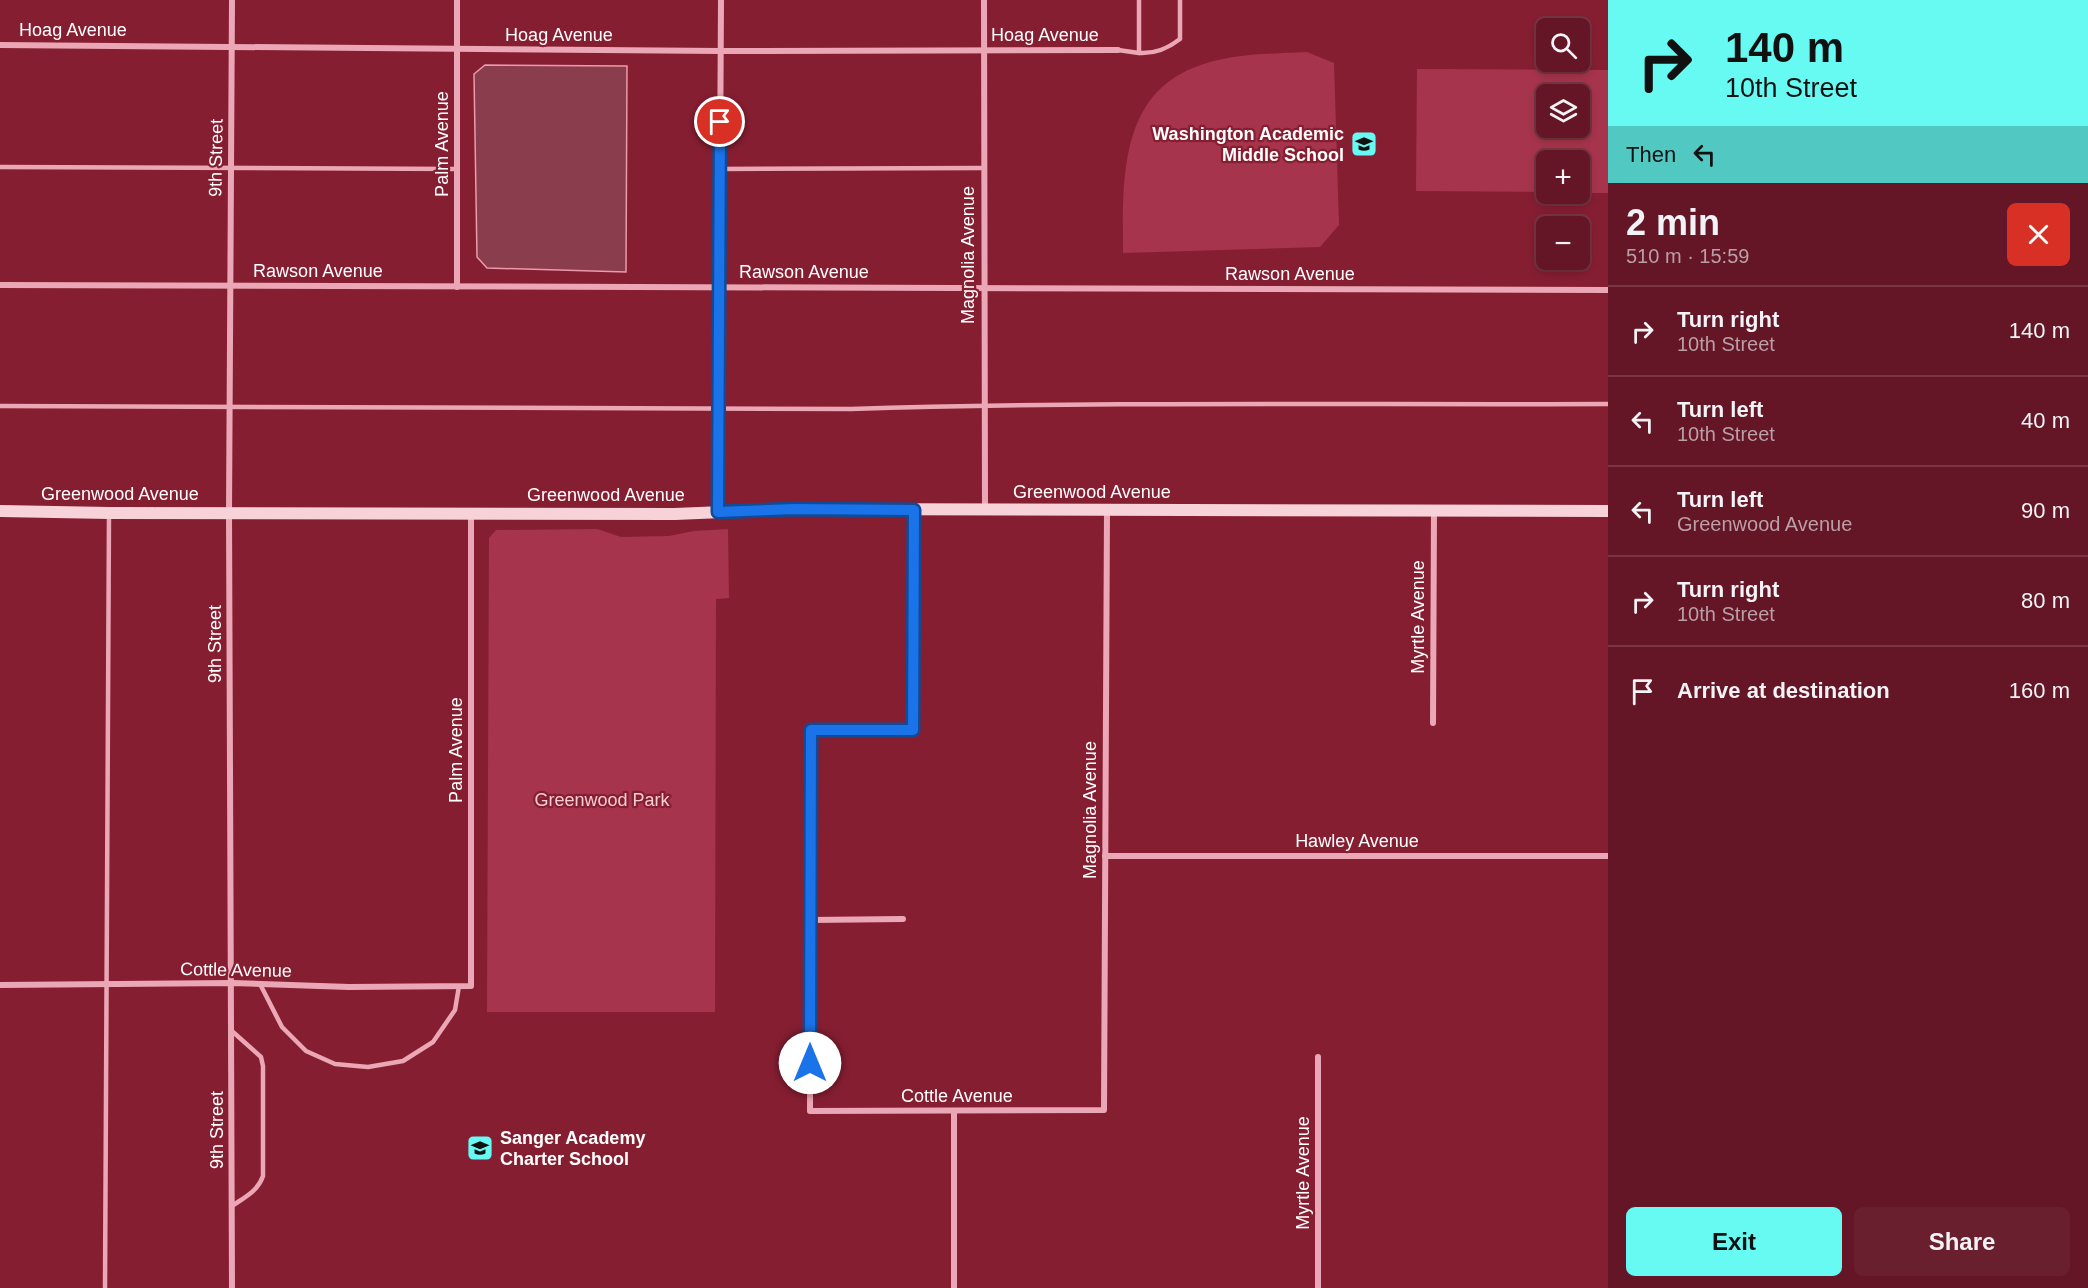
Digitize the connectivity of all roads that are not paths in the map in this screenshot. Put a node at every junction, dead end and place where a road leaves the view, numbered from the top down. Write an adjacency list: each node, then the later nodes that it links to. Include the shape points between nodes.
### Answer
1 (232, 0): 8 (street, 9th Street)
2 (457, 0): 9 (street, Palm Avenue)
3 (721, 0): 12 (street)
4 (984, 0): 10 (street, Magnolia Avenue)
5 (1139, 0): 13 (lane)
6 (1180, 0): 13 (lane, via 1180,39 1150,54)
7 (0, 45): 8 (street, Hoag Avenue)
8 (232, 46): 9 (street, Hoag Avenue); 15 (street, 9th Street)
9 (457, 50): 12 (street, Hoag Avenue); 18 (street, Palm Avenue)
10 (984, 50): 11 (street, Hoag Avenue); 12 (street, Hoag Avenue); 16 (street, Magnolia Avenue)
11 (1118, 50): 13 (lane)
12 (721, 51): 17 (street)
13 (1138, 53)
14 (0, 167): 15 (lane)
15 (230, 168): 18 (lane); 20 (street, 9th Street)
16 (983, 168): 17 (lane); 23 (street, Magnolia Avenue)
17 (720, 169): 22 (street)
18 (457, 170): 21 (street, Palm Avenue)
19 (0, 285): 20 (street, Rawson Avenue)
20 (230, 286): 21 (street, Rawson Avenue); 27 (street, 9th Street)
21 (457, 287): 22 (street, Rawson Avenue)
22 (719, 287): 23 (street, Rawson Avenue); 29 (street)
23 (984, 288): 24 (street, Rawson Avenue); 28 (street, Magnolia Avenue)
24 (1608, 290)
25 (1608, 404): 28 (lane)
26 (0, 405): 27 (lane)
27 (230, 405): 29 (lane); 36 (street, 9th Street)
28 (984, 405): 29 (lane); 31 (street, Magnolia Avenue)
29 (719, 408): 37 (street)
30 (914, 510): 31 (street, Greenwood Avenue); 37 (street, Greenwood Avenue); 43 (street, via 913,730 811,730)
31 (985, 510): 32 (street, Greenwood Avenue)
32 (1107, 510): 34 (street, Greenwood Avenue); 42 (street, Magnolia Avenue)
33 (0, 511): 38 (street, Greenwood Avenue)
34 (1434, 511): 35 (street, Greenwood Avenue); 40 (street, Myrtle Avenue)
35 (1608, 511)
36 (229, 512): 38 (street, Greenwood Avenue); 39 (street, Greenwood Avenue); 45 (street, 9th Street)
37 (718, 512): 39 (street, Greenwood Avenue)
38 (109, 513): 46 (lane)
39 (471, 513): 50 (street, Palm Avenue)
40 (1433, 723)
41 (1608, 855): 42 (street, Hawley Avenue)
42 (1105, 856): 53 (street, Magnolia Avenue)
43 (810, 920): 44 (street); 54 (street, Cottle Avenue, via 810,1111)
44 (903, 920)
45 (232, 983): 46 (street, Cottle Avenue); 47 (street, Cottle Avenue); 51 (street, 9th Street)
46 (106, 984): 48 (street, Cottle Avenue); 56 (lane)
47 (260, 984): 49 (street, Cottle Avenue); 49 (lane, via 282,1027 306,1051 335,1064 368,1067 403,1060 433,1042 456,1010)
48 (0, 985)
49 (459, 986): 50 (street, Cottle Avenue)
50 (471, 986)
51 (232, 1032): 55 (street, 9th Street); 55 (lane, via 261,1057 263,1066 263,1176 255,1191)
52 (1318, 1057): 59 (street, Myrtle Avenue)
53 (1104, 1110): 54 (street, Cottle Avenue)
54 (954, 1111): 58 (street)
55 (232, 1206): 57 (street, 9th Street)
56 (105, 1288)
57 (232, 1288)
58 (954, 1288)
59 (1318, 1288)

